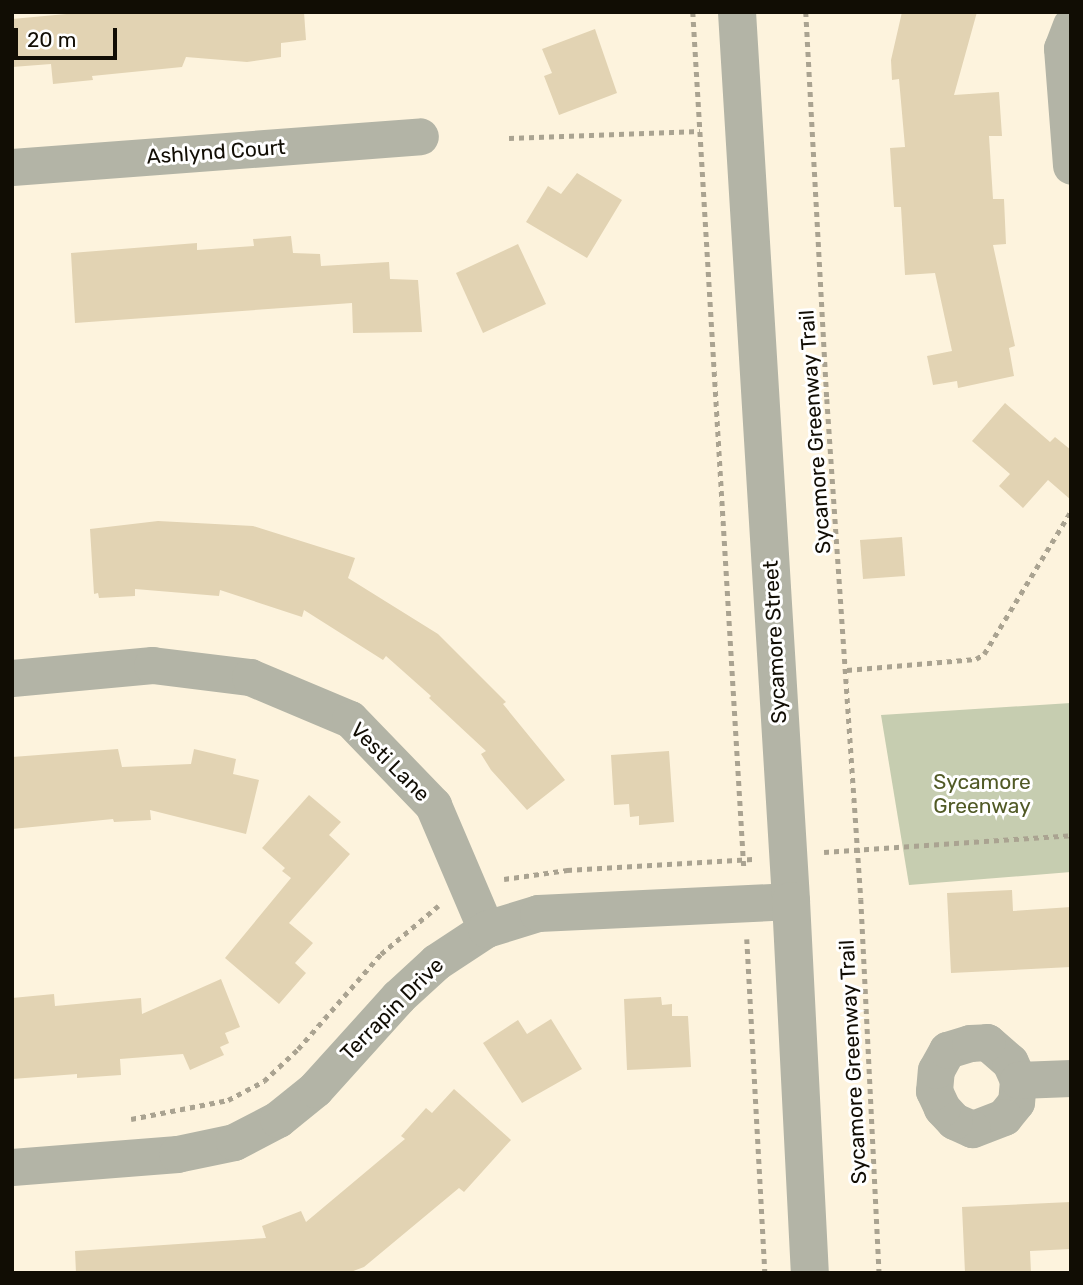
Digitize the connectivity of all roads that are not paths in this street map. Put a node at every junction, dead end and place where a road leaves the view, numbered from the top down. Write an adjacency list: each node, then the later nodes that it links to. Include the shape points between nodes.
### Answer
1 (737, 12): 7 (street, Sycamore Street)
2 (1071, 24): 4 (street, via 1062,48)
3 (420, 136): 5 (street, Ashlynd Court)
4 (1071, 166)
5 (12, 167)
6 (12, 678): 8 (street, Vesti Lane, via 152,666 250,677 349,719 433,805)
7 (791, 901): 8 (street, Terrapin Drive, via 538,913); 12 (street, Sycamore Street)
8 (485, 929): 11 (street, Terrapin Drive, via 407,988 315,1088 278,1119 234,1142 177,1154)
9 (1071, 1078): 10 (street)
10 (1018, 1080)
11 (12, 1167)
12 (810, 1273)

